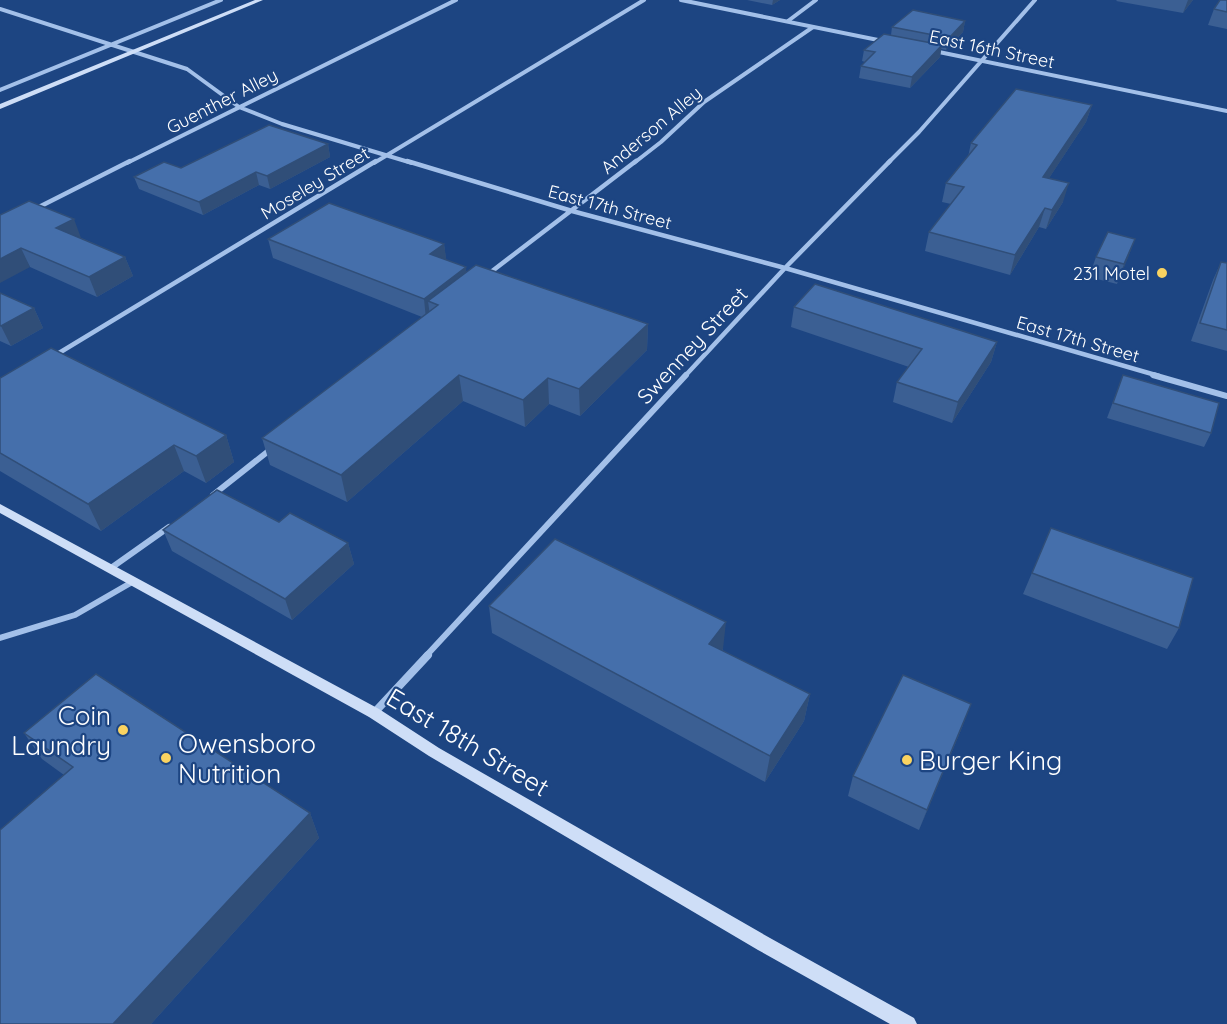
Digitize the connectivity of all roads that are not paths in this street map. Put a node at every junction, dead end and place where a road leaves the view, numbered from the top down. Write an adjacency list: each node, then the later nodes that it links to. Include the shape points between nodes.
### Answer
1 (221, 0): 12 (street)
2 (260, 0): 14 (street)
3 (456, 0): 18 (street, Guenther Alley)
4 (644, 0): 20 (street, Moseley Street)
5 (681, 0): 9 (street)
6 (816, 0): 9 (street)
7 (1035, 0): 15 (street, Swenney Street)
8 (0, 9): 12 (street, East 17th Street)
9 (788, 21): 10 (street)
10 (813, 27): 11 (street); 22 (street, Anderson Alley, via 704,102 661,142)
11 (892, 43)
12 (113, 45): 14 (street, East 17th Street); 16 (street)
13 (925, 50): 15 (street, East 16th Street)
14 (134, 51): 17 (street); 18 (street, East 17th Street, via 187,69)
15 (981, 61): 19 (street, East 16th Street); 23 (street, Swenney Street, via 919,132)
16 (0, 90)
17 (0, 107)
18 (239, 107): 20 (street, East 17th Street); 21 (street, Guenther Alley)
19 (1227, 111)
20 (386, 156): 22 (street, East 17th Street); 25 (street, Moseley Street)
21 (31, 211)
22 (572, 211): 23 (street, East 17th Street); 24 (street, Anderson Alley)
23 (785, 268): 26 (street, East 17th Street); 34 (street, Swenney Street)
24 (479, 282)
25 (52, 358)
26 (1227, 396)
27 (278, 443): 28 (street)
28 (205, 501)
29 (0, 508): 31 (street, East 18th Street)
30 (177, 521): 31 (street)
31 (111, 568): 32 (street, East 18th Street)
32 (135, 581): 33 (street, via 75,615); 34 (street, East 18th Street)
33 (0, 638)
34 (374, 713): 35 (street, East 18th Street, via 650,878)
35 (908, 1024)

